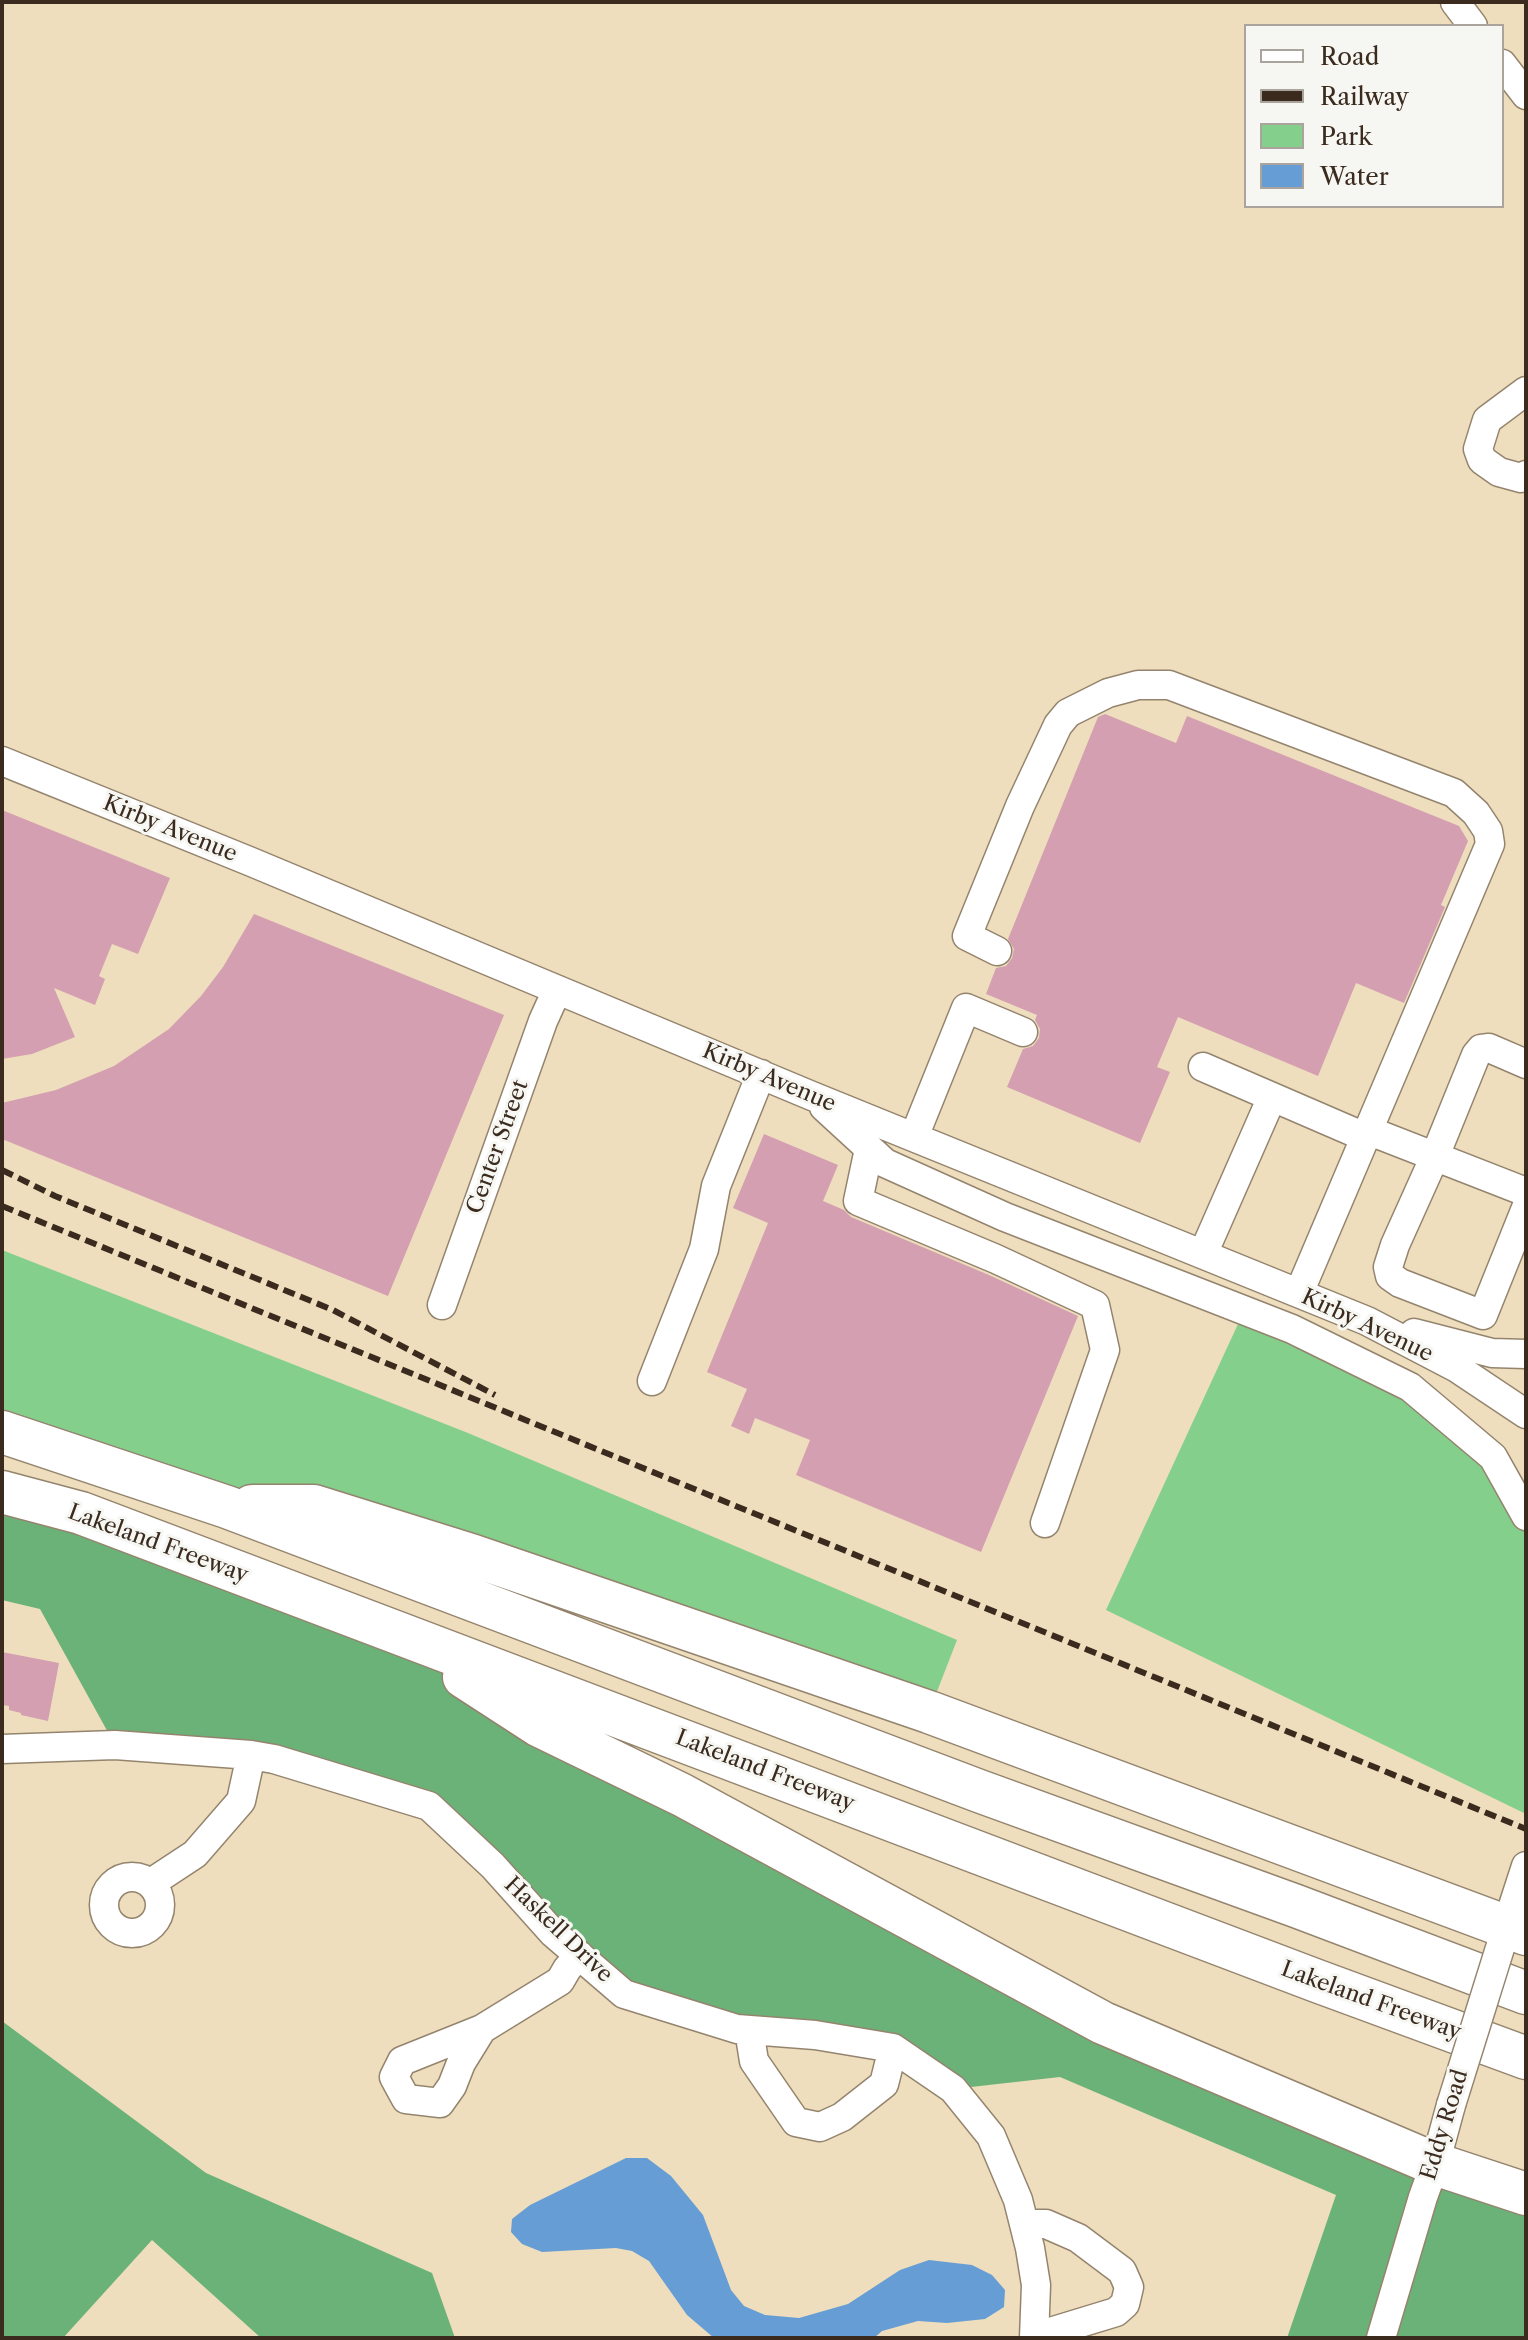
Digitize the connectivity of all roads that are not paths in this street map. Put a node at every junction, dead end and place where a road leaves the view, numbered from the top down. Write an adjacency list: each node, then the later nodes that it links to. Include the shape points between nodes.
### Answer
1 (1455, 2): 2 (street)
2 (1472, 24)
3 (1504, 67): 4 (street)
4 (1526, 95)
5 (1526, 391): 6 (street, via 1487,420 1478,449 1482,460 1499,472)
6 (1526, 475)
7 (2, 761): 9 (street, Kirby Avenue)
8 (997, 951): 16 (street, via 967,936 1020,806 1058,725 1068,713 1108,693 1138,685 1169,685 1454,793 1476,813 1490,844)
9 (557, 990): 13 (street, Kirby Avenue); 24 (street, Center Street)
10 (1023, 1032): 17 (street, via 966,1008)
11 (1526, 1064): 19 (street, via 1481,1049)
12 (1203, 1067): 15 (street)
13 (761, 1074): 14 (street, Kirby Avenue); 27 (street, via 716,1186 704,1249)
14 (812, 1096): 17 (street, Kirby Avenue); 18 (street)
15 (1272, 1097): 16 (street); 22 (street)
16 (1366, 1133): 19 (street); 23 (street)
17 (914, 1137): 22 (street, Kirby Avenue)
18 (869, 1149): 32 (street, via 885,1163 992,1211 1292,1329 1410,1387 1493,1457); 33 (street, via 858,1201 1095,1305 1105,1350)
19 (1435, 1156): 20 (street); 21 (street, via 1388,1267 1400,1283 1483,1315)
20 (1526, 1192)
21 (1526, 1208)
22 (1203, 1254): 23 (street, Kirby Avenue)
23 (1299, 1293): 25 (street, Kirby Avenue)
24 (442, 1305)
25 (1367, 1321): 26 (street, via 1492,1353); 28 (street, Kirby Avenue, via 1457,1368)
26 (1526, 1354)
27 (652, 1381)
28 (1526, 1414)
29 (2, 1432): 31 (highway)
30 (2, 1492): 34 (highway, Lakeland Freeway, via 81,1513)
31 (227, 1507): 39 (highway, via 314,1506 474,1556 929,1712); 41 (highway)
32 (1526, 1516)
33 (1045, 1523)
34 (396, 1633): 45 (highway, Lakeland Freeway); 46 (highway, via 538,1725 682,1795 1103,2023)
35 (2, 1749): 36 (street, Haskell Drive, via 115,1745)
36 (251, 1755): 38 (street, via 241,1801 195,1854); 40 (street, Haskell Drive, via 429,1806)
37 (1525, 1870): 39 (street, Eddy Road)
38 (151, 1883)
39 (1511, 1936): 46 (street, Eddy Road, bridge)
40 (579, 1955): 42 (street, via 560,1981); 43 (street, Haskell Drive, via 624,1994)
41 (1526, 1993)
42 (482, 2029)
43 (749, 2030): 44 (street, Haskell Drive); 44 (street, via 754,2061 796,2122 820,2127 884,2084)
44 (893, 2048): 48 (street, Haskell Drive, via 953,2089 991,2136)
45 (1526, 2058)
46 (1435, 2164): 47 (highway); 50 (street, Eddy Road)
47 (1526, 2194)
48 (1024, 2224): 49 (street, Haskell Drive, via 1036,2285); 49 (street, via 1046,2224 1078,2238 1122,2271 1129,2287 1125,2304 1116,2312)
49 (1034, 2338)
50 (1381, 2338)

